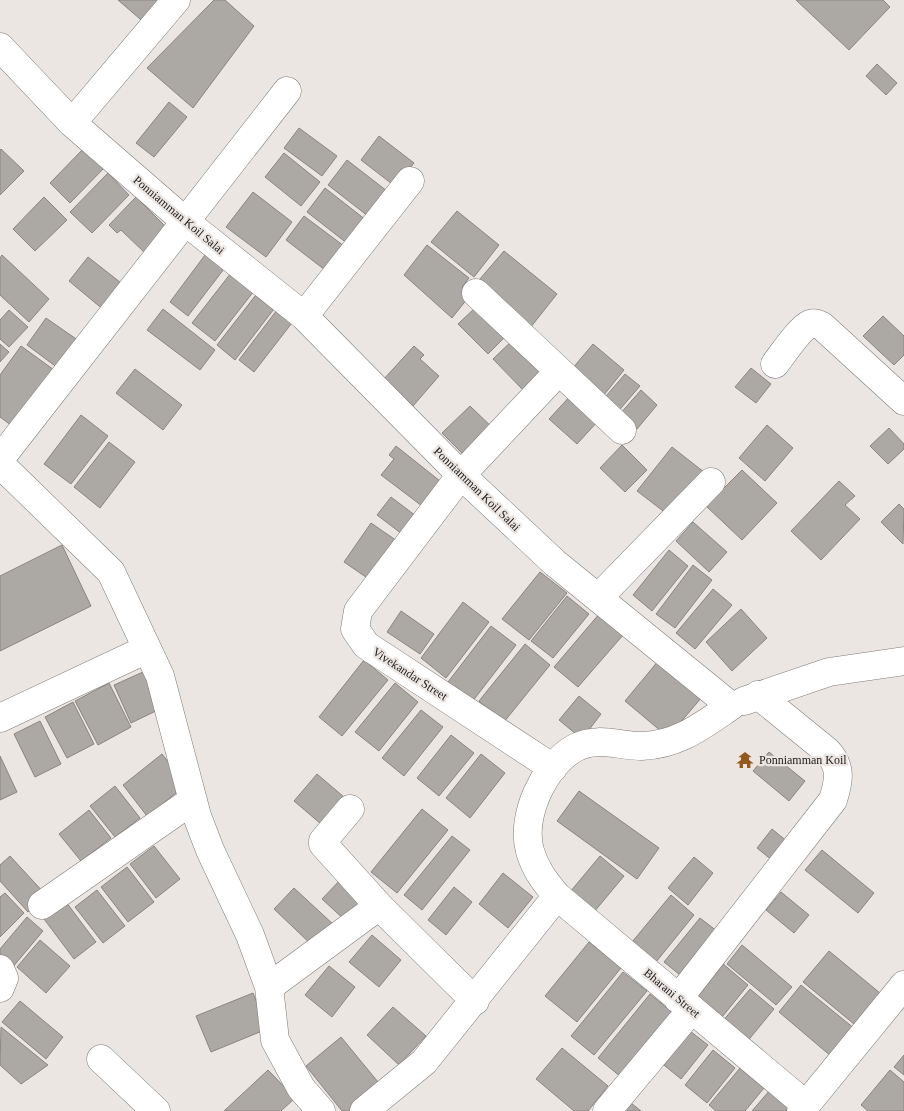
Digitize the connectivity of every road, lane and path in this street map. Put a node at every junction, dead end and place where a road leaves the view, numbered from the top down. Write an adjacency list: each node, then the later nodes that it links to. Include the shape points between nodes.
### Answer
1 (176, 0): 4 (street)
2 (0, 47): 4 (street, Ponniamman Koil Salai)
3 (288, 91): 6 (street)
4 (72, 123): 6 (street, Ponniamman Koil Salai)
5 (410, 181): 8 (street)
6 (186, 222): 8 (street, Ponniamman Koil Salai); 13 (street)
7 (476, 293): 10 (street)
8 (304, 316): 15 (street, Ponniamman Koil Salai)
9 (775, 364): 11 (street, via 804,328 811,323 816,324)
10 (559, 371): 12 (street); 15 (street, Vivekandar Street)
11 (904, 401)
12 (622, 430)
13 (0, 459)
14 (0, 464): 18 (street, via 110,572)
15 (461, 475): 17 (street, Ponniamman Koil Salai, via 555,563); 23 (street, Vivekandar Street, via 358,611 355,629 366,645)
16 (711, 482): 17 (street)
17 (598, 598): 21 (street, Ponniamman Koil Salai)
18 (147, 650): 22 (street); 24 (street, via 160,676)
19 (904, 660): 20 (street, via 829,672)
20 (758, 696): 21 (street); 34 (street, via 834,758 839,770 839,783 833,800)
21 (731, 706): 23 (street, via 683,738 641,746 592,742 574,749)
22 (0, 718)
23 (553, 768): 26 (street, via 538,790 529,816 529,849)
24 (193, 800): 27 (street); 31 (street, via 210,850 250,935)
25 (350, 809): 28 (street, via 323,844)
26 (549, 887): 33 (street); 34 (street, Bharani Street)
27 (42, 905)
28 (379, 906): 31 (street); 33 (street)
29 (0, 969): 32 (street, via 4,978)
30 (904, 985): 37 (street)
31 (269, 987): 39 (street, via 275,1040 301,1088)
32 (0, 988)
33 (475, 1001): 36 (street, via 424,1062)
34 (685, 1004): 37 (street, Bharani Street); 40 (street)
35 (101, 1059): 38 (street)
36 (376, 1108)
37 (804, 1108)
38 (156, 1111)
39 (321, 1111)
40 (607, 1111)

